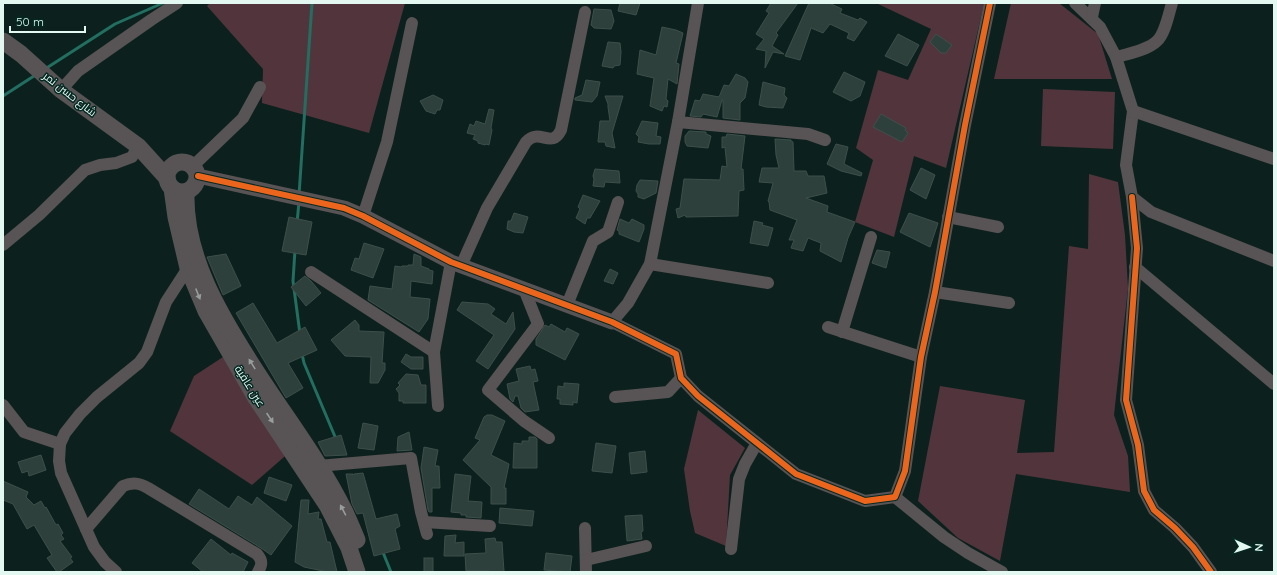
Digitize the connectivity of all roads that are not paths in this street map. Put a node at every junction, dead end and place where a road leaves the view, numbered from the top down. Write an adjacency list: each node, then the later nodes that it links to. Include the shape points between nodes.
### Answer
1 (177, 3): 13 (street, via 78,71)
2 (698, 3): 15 (street)
3 (990, 3): 24 (street)
4 (1075, 3): 8 (street)
5 (1095, 3): 8 (street)
6 (1172, 3): 11 (street, via 1158,41 1141,50)
7 (585, 12): 29 (street, via 558,137 554,139 535,136 526,142)
8 (1092, 17): 11 (street)
9 (412, 23): 23 (street, via 387,142)
10 (3, 41): 13 (main road, شارع حسن نمر)
11 (1116, 57): 14 (street)
12 (260, 87): 19 (street, via 243,118)
13 (62, 90): 17 (main road, شارع حسن نمر)
14 (1133, 111): 18 (street); 21 (street, via 1126,165)
15 (678, 122): 16 (street, via 808,134); 30 (street)
16 (825, 140)
17 (138, 146): 19 (main road, شارع حسن نمر); 20 (main road, شارع حسن نمر); 27 (street, via 132,157 85,170 40,215)
18 (1274, 159)
19 (189, 168): 20 (main road, via 195,185); 20 (main road, via 169,168); 23 (street, via 344,208)
20 (175, 186): 32 (main road, عين عافية, via 176,217); 52 (main road, عين عافية, one-way to 20, via 231,332 215,302 190,237 185,205)
21 (1132, 197): 28 (street, via 1151,212); 31 (street, via 1137,248)
22 (618, 202): 38 (street, via 608,232 593,241)
23 (363, 216): 29 (street)
24 (948, 218): 25 (street); 36 (street)
25 (998, 227)
26 (871, 237): 41 (street)
27 (3, 245)
28 (1274, 261)
29 (456, 264): 35 (street); 42 (street)
30 (650, 264): 34 (street); 39 (street, via 628,303)
31 (1135, 267): 45 (street); 68 (street, via 1126,400 1138,446 1144,491 1154,510 1193,547)
32 (188, 268): 51 (street, via 166,302 147,352 139,363 80,414); 64 (main road, عين عافية, one-way to 64, via 206,311 231,356 327,505 349,548)
33 (311, 272): 42 (street)
34 (768, 283)
35 (524, 289): 38 (street); 49 (street, via 538,324 488,390 524,421)
36 (934, 292): 37 (street); 43 (street)
37 (1009, 303)
38 (567, 305): 39 (street)
39 (612, 322): 44 (street, via 676,354)
40 (828, 327): 41 (street)
41 (842, 332): 43 (street)
42 (434, 352): 48 (street)
43 (921, 357): 53 (street, via 905,471)
44 (682, 378): 46 (street, via 668,392); 50 (street, via 698,396)
45 (1274, 384)
46 (615, 397)
47 (3, 405): 51 (street, via 24,432)
48 (438, 406)
49 (549, 438)
50 (757, 443): 53 (street, via 796,474 864,501); 60 (street, via 739,479)
51 (60, 444): 57 (street, via 61,473)
52 (318, 466): 54 (street, via 411,458); 65 (main road, عين عافية, one-way to 52, via 345,512)
53 (895, 497): 67 (street, via 944,537)
54 (424, 522): 55 (street); 58 (street)
55 (490, 526)
56 (585, 528): 61 (street)
57 (86, 529): 62 (street, via 94,547); 63 (street, via 123,486 137,483 257,554 262,563)
58 (427, 534)
59 (646, 546): 61 (street)
60 (731, 549)
61 (586, 560): 66 (street)
62 (116, 572)
63 (258, 572)
64 (357, 572)
65 (368, 572)
66 (586, 572)
67 (1002, 572)
68 (1211, 572)

